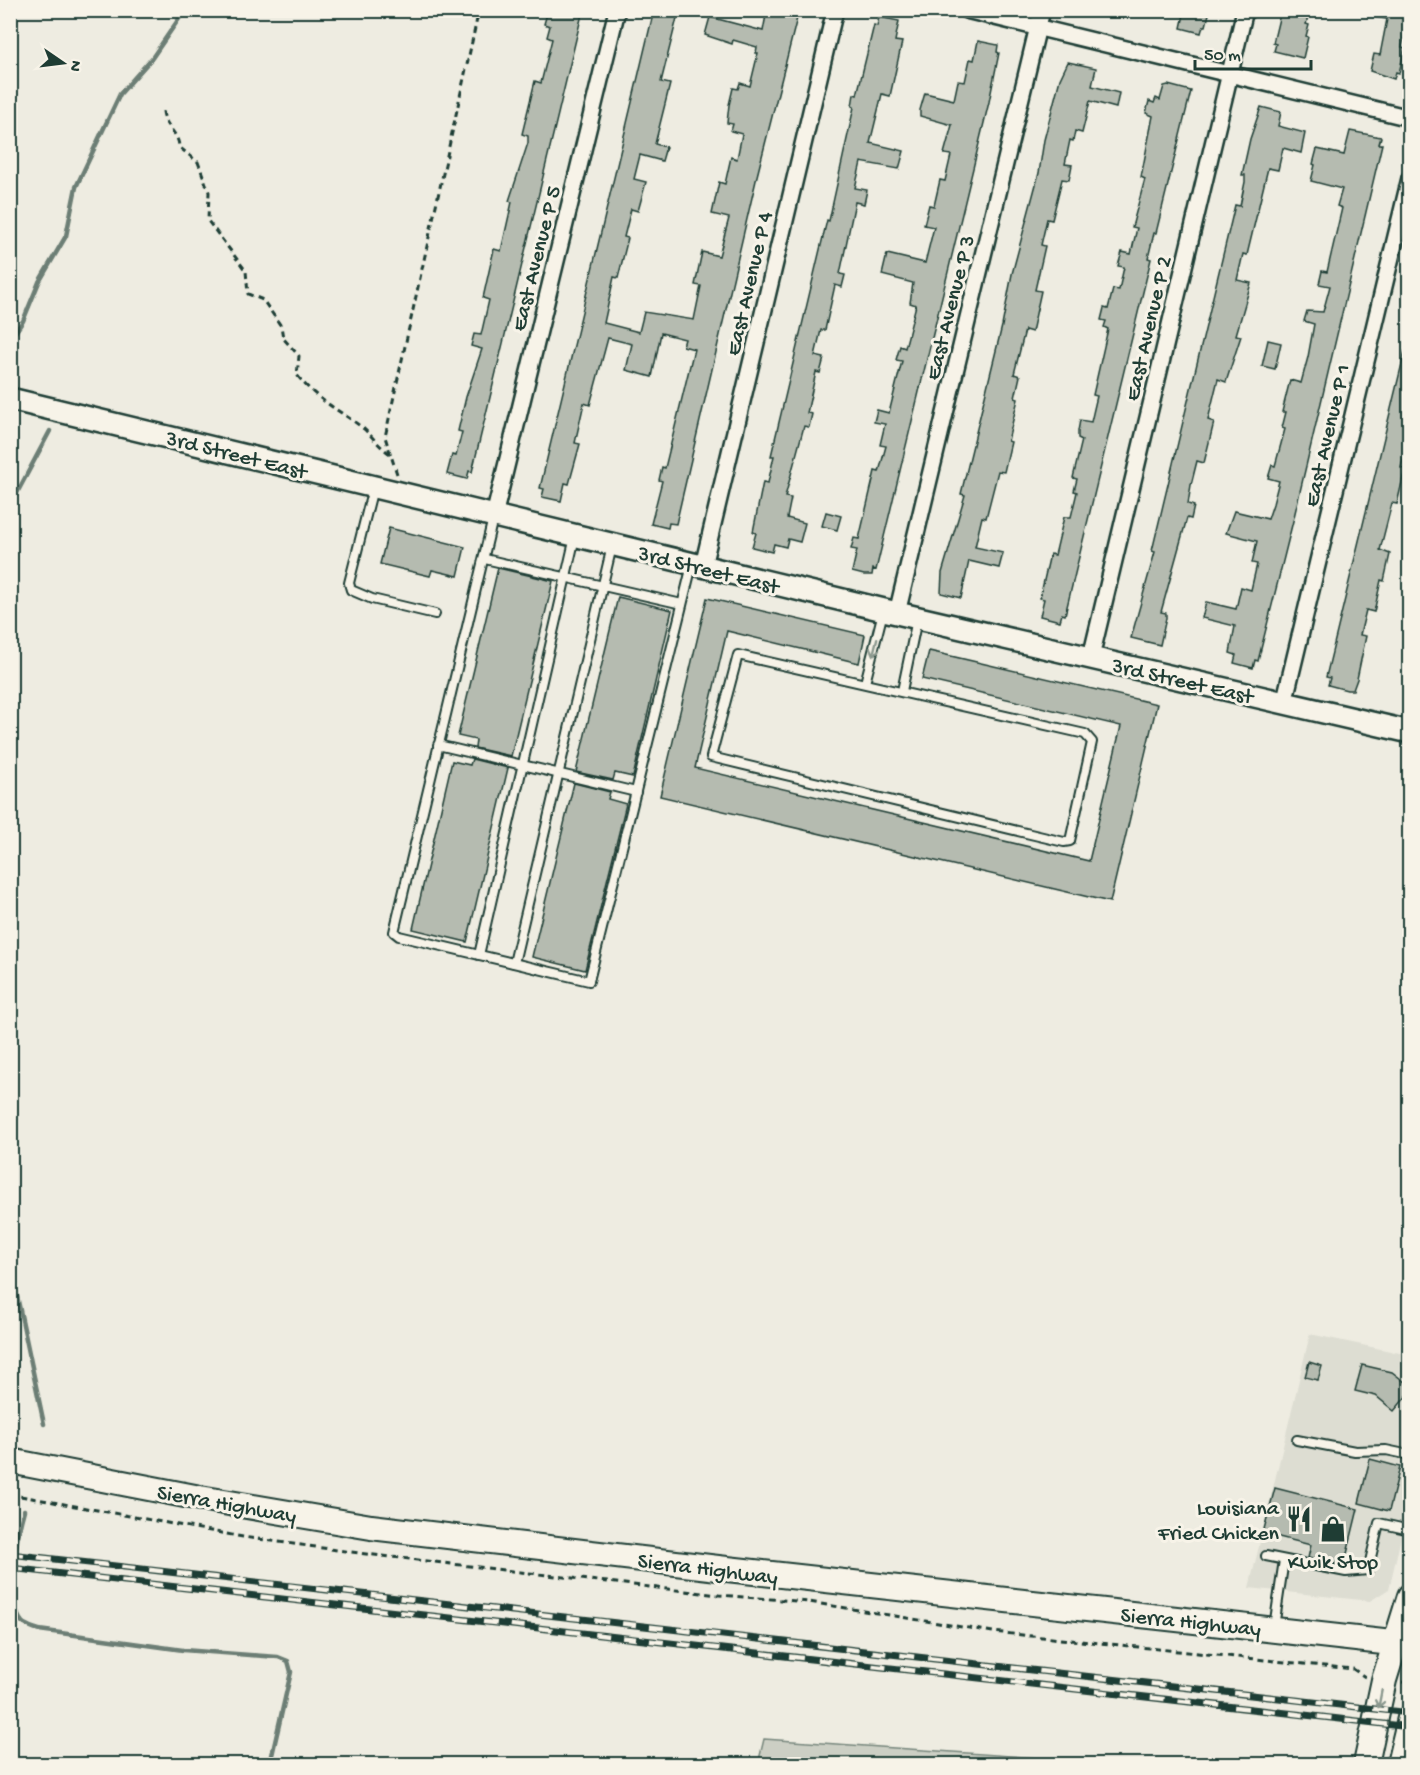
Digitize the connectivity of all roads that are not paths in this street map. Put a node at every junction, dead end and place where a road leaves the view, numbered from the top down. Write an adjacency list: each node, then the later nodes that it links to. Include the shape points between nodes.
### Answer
1 (617, 10): 12 (street, East Avenue P 5)
2 (835, 10): 16 (street, East Avenue P 4)
3 (966, 10): 6 (street)
4 (1042, 10): 6 (street, East Avenue P 3)
5 (1245, 10): 7 (street, East Avenue P 2)
6 (1038, 28): 7 (street); 21 (street, East Avenue P 3)
7 (1230, 74): 8 (street); 22 (street, East Avenue P 2)
8 (1410, 118)
9 (1410, 177): 25 (street, East Avenue P 1)
10 (10, 399): 11 (street, 3rd Street East)
11 (373, 486): 12 (street, 3rd Street East); 20 (lane, via 349,583 351,590)
12 (494, 516): 13 (street, 3rd Street East); 15 (lane)
13 (575, 535): 14 (street, 3rd Street East); 17 (lane)
14 (613, 544): 16 (street, 3rd Street East); 18 (lane)
15 (485, 559): 17 (lane); 27 (lane)
16 (698, 565): 19 (lane); 21 (street, 3rd Street East)
17 (565, 577): 18 (lane); 28 (lane)
18 (601, 586): 19 (lane); 29 (lane)
19 (682, 604): 30 (lane)
20 (435, 614)
21 (899, 614): 22 (street, 3rd Street East); 23 (lane, one-way to 23); 24 (lane)
22 (1091, 657): 25 (street, 3rd Street East)
23 (866, 683): 24 (lane); 24 (lane, via 738,655 711,757 1070,841 1090,737)
24 (902, 691)
25 (1284, 703): 26 (street, 3rd Street East)
26 (1410, 732)
27 (438, 746): 28 (lane); 31 (lane, via 394,932)
28 (523, 764): 29 (lane); 31 (lane)
29 (558, 772): 30 (lane); 32 (lane)
30 (636, 792): 32 (lane, via 589,981)
31 (479, 955): 32 (lane)
32 (514, 963)
33 (1297, 1440): 34 (lane, via 1355,1451 1386,1450)
34 (1410, 1455)
35 (10, 1461): 40 (main road, Sierra Highway, via 371,1527)
36 (1410, 1530): 38 (lane, via 1379,1523 1368,1570 1346,1572)
37 (1266, 1557): 38 (lane)
38 (1284, 1560): 40 (lane)
39 (1410, 1596): 41 (main road)
40 (1273, 1629): 41 (main road, Sierra Highway)
41 (1403, 1644): 43 (main road, one-way to 43, via 1384,1680)
42 (1410, 1718): 44 (main road)
43 (1366, 1764)
44 (1399, 1764)

